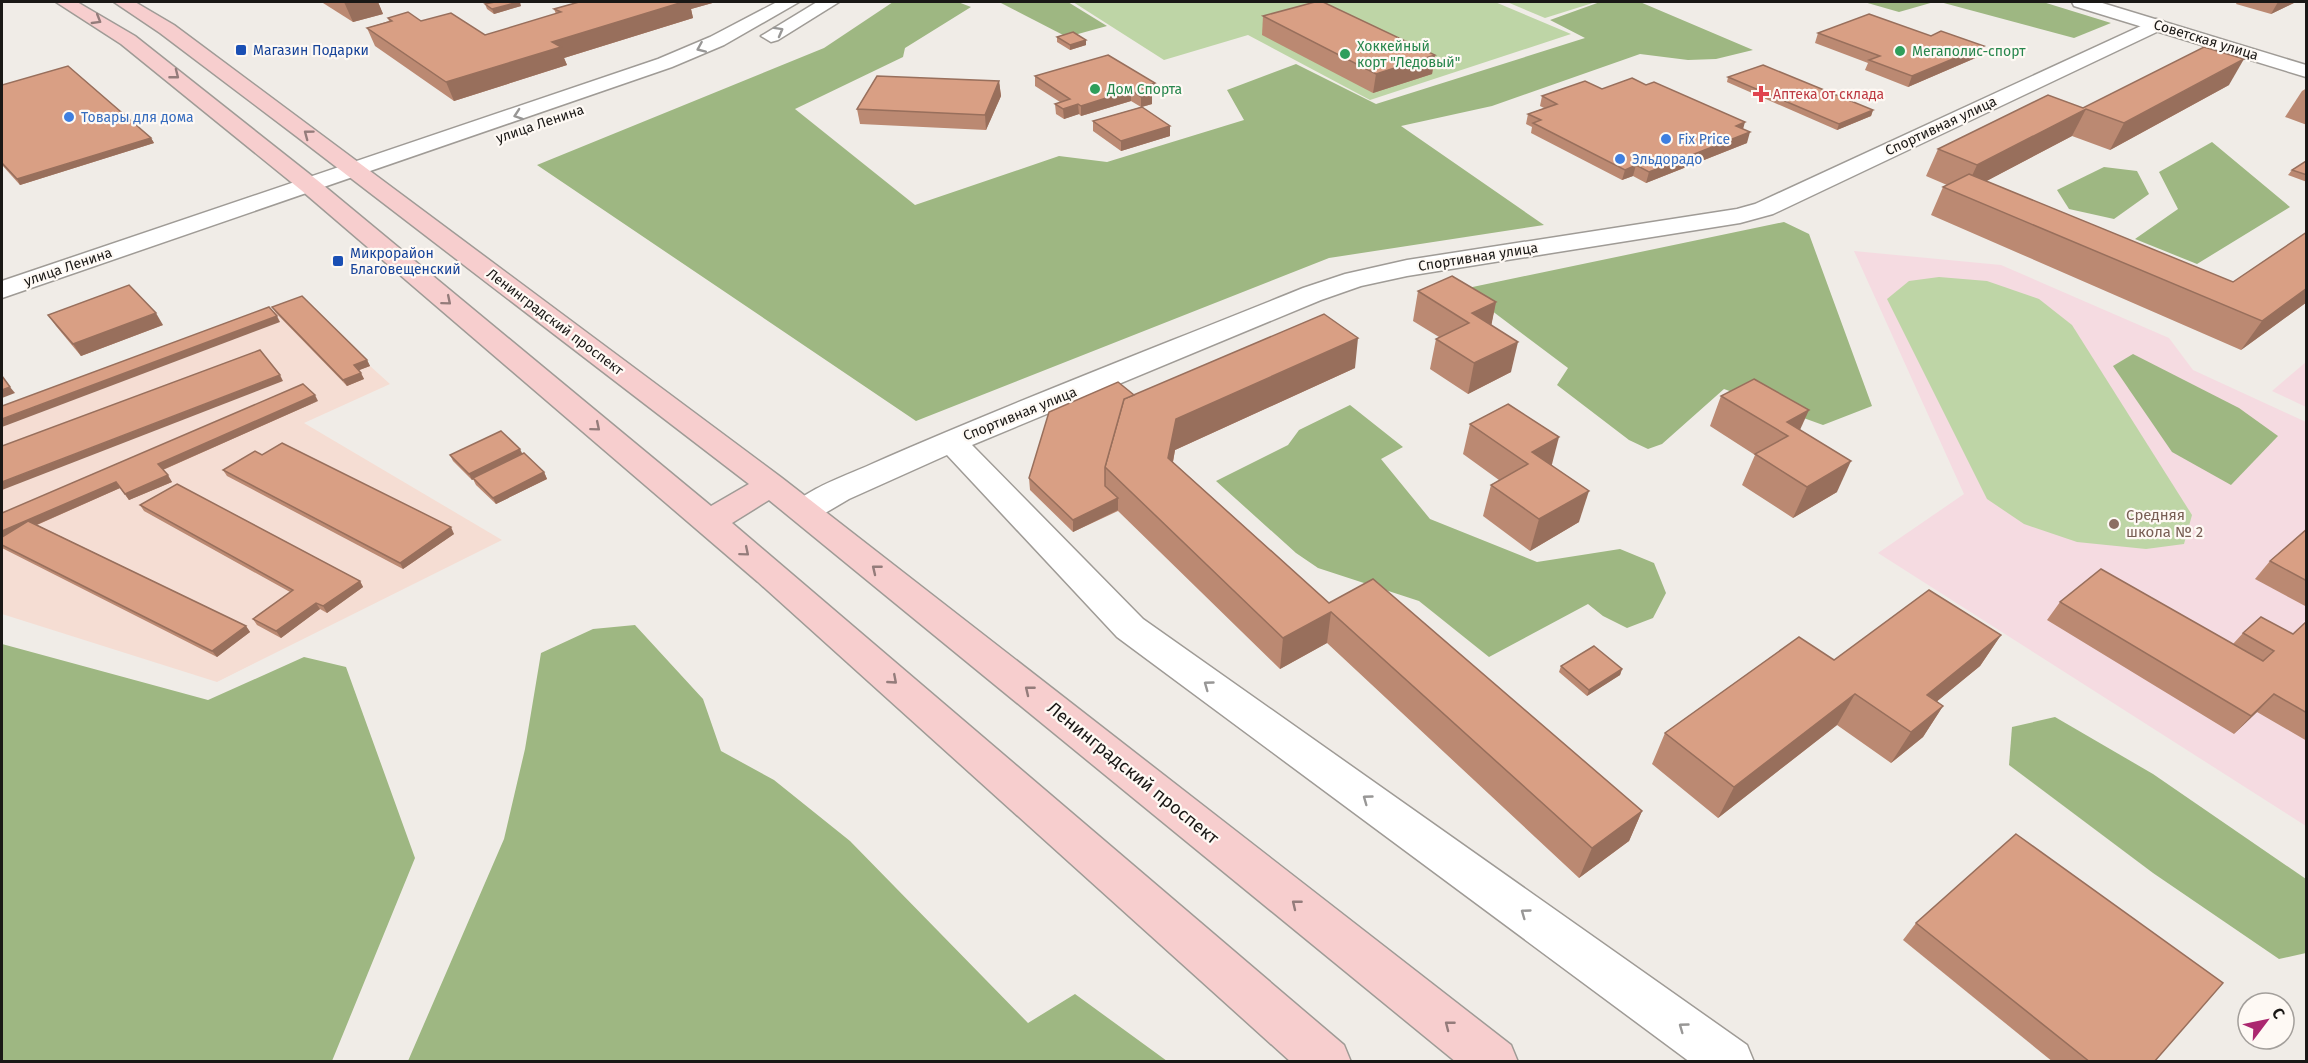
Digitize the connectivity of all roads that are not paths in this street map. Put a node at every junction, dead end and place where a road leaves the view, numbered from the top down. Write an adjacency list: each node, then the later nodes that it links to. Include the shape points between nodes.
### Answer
1 (65, 2): 9 (main road, one-way to 9)
2 (123, 2): 8 (main road, Ленинградский проспект)
3 (790, 2): 12 (street, улица Ленина, one-way to 12, via 717,41 665,63)
4 (830, 2): 12 (street, улица Ленина, one-way to 4, via 565,116 720,59 776,34)
5 (2081, 2): 6 (street, Советская улица)
6 (2118, 4): 7 (street, Советская улица); 10 (street, Советская улица)
7 (2156, 25): 11 (street, Советская улица); 15 (street, Спортивная улица, via 1764,209 1354,280)
8 (167, 29): 9 (main road); 12 (main road, Ленинградский проспект, one-way to 8)
9 (128, 40): 13 (main road, one-way to 13)
10 (2307, 57)
11 (2307, 71)
12 (362, 176): 13 (street, улица Ленина); 16 (main road, Ленинградский проспект)
13 (316, 190): 14 (street, улица Ленина, via 238,209); 18 (main road, one-way to 18)
14 (2, 290)
15 (952, 442): 17 (street, Спортивная улица); 21 (street, one-way to 15, via 1130,628)
16 (771, 485): 17 (main road, Ленинградский проспект); 18 (main road)
17 (804, 511): 20 (main road, Ленинградский проспект, one-way to 17)
18 (709, 522): 19 (main road, one-way to 19)
19 (1327, 1062)
20 (1494, 1062)
21 (1730, 1062)

